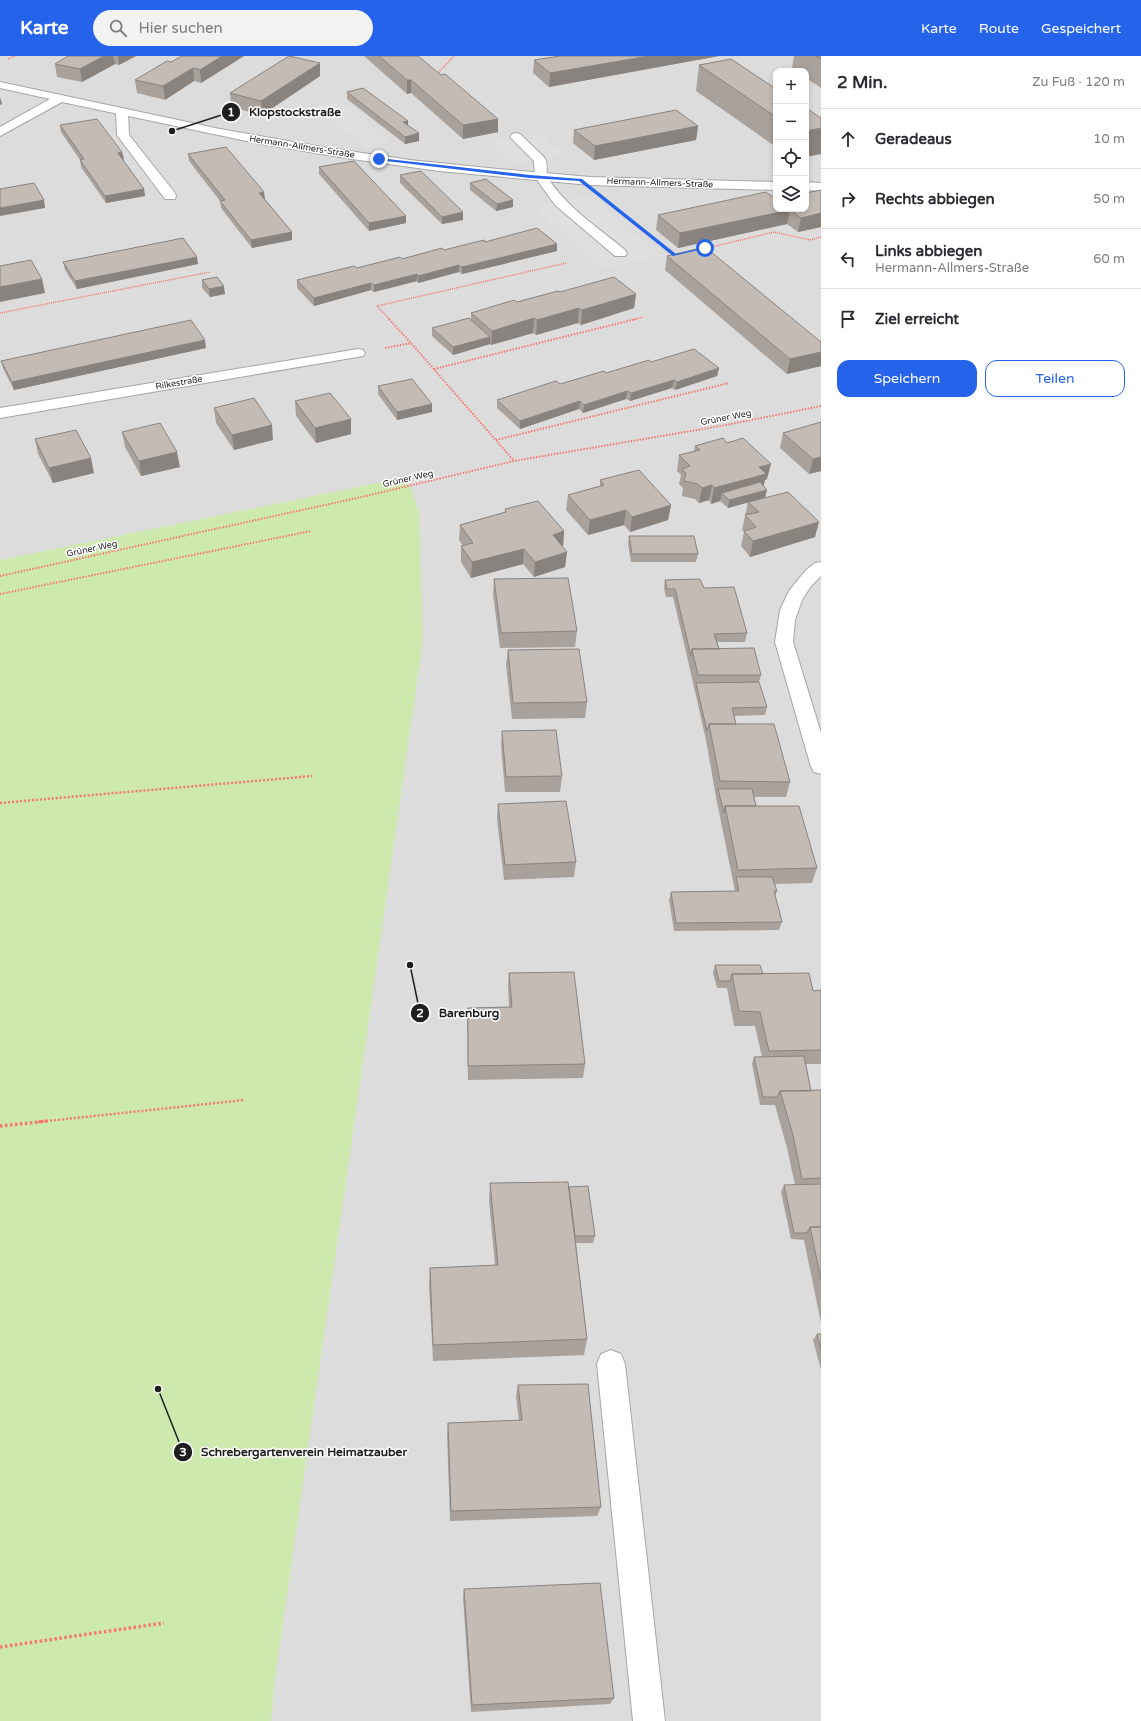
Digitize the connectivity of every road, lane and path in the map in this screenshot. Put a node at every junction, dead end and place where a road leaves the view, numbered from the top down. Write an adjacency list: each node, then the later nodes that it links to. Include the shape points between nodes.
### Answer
1 (454, 56): 2 (path, via 438,73)
2 (443, 78)
3 (0, 85): 4 (street, Hermann-Allmers-Straße)
4 (60, 98): 5 (street, Hermann-Allmers-Straße); 6 (street)
5 (122, 112): 8 (street, Hermann-Allmers-Straße, via 292,146 379,159); 13 (street, via 122,135)
6 (0, 132)
7 (516, 138): 8 (street, via 540,160)
8 (541, 177): 9 (street, Hermann-Allmers-Straße); 17 (street, via 560,202)
9 (580, 180): 10 (street, Hermann-Allmers-Straße); 19 (path)
10 (773, 186)
11 (809, 186): 12 (street)
12 (821, 187)
13 (170, 196)
14 (821, 237): 15 (path, via 810,240 774,232)
15 (705, 248): 16 (path); 18 (path)
16 (697, 250)
17 (620, 253)
18 (711, 253)
19 (675, 255)
20 (566, 263): 24 (path, via 377,306)
21 (210, 272): 22 (path)
22 (0, 313)
23 (644, 317): 26 (path)
24 (411, 343): 25 (path); 26 (path)
25 (358, 353): 29 (street, Rilkestraße)
26 (434, 369): 30 (path)
27 (729, 383): 30 (path)
28 (821, 406): 31 (path, Grüner Weg)
29 (0, 413)
30 (496, 440): 31 (path)
31 (514, 461): 34 (path, Grüner Weg)
32 (311, 532): 35 (path)
33 (821, 567): 36 (street, via 804,582 790,605 784,625 784,642)
34 (0, 576)
35 (0, 594)
36 (817, 738): 37 (street)
37 (821, 767)
38 (312, 776): 39 (path)
39 (0, 803)
40 (244, 1100): 41 (path)
41 (0, 1126)
42 (611, 1364): 45 (street)
43 (164, 1623): 44 (path)
44 (0, 1647)
45 (649, 1721)

